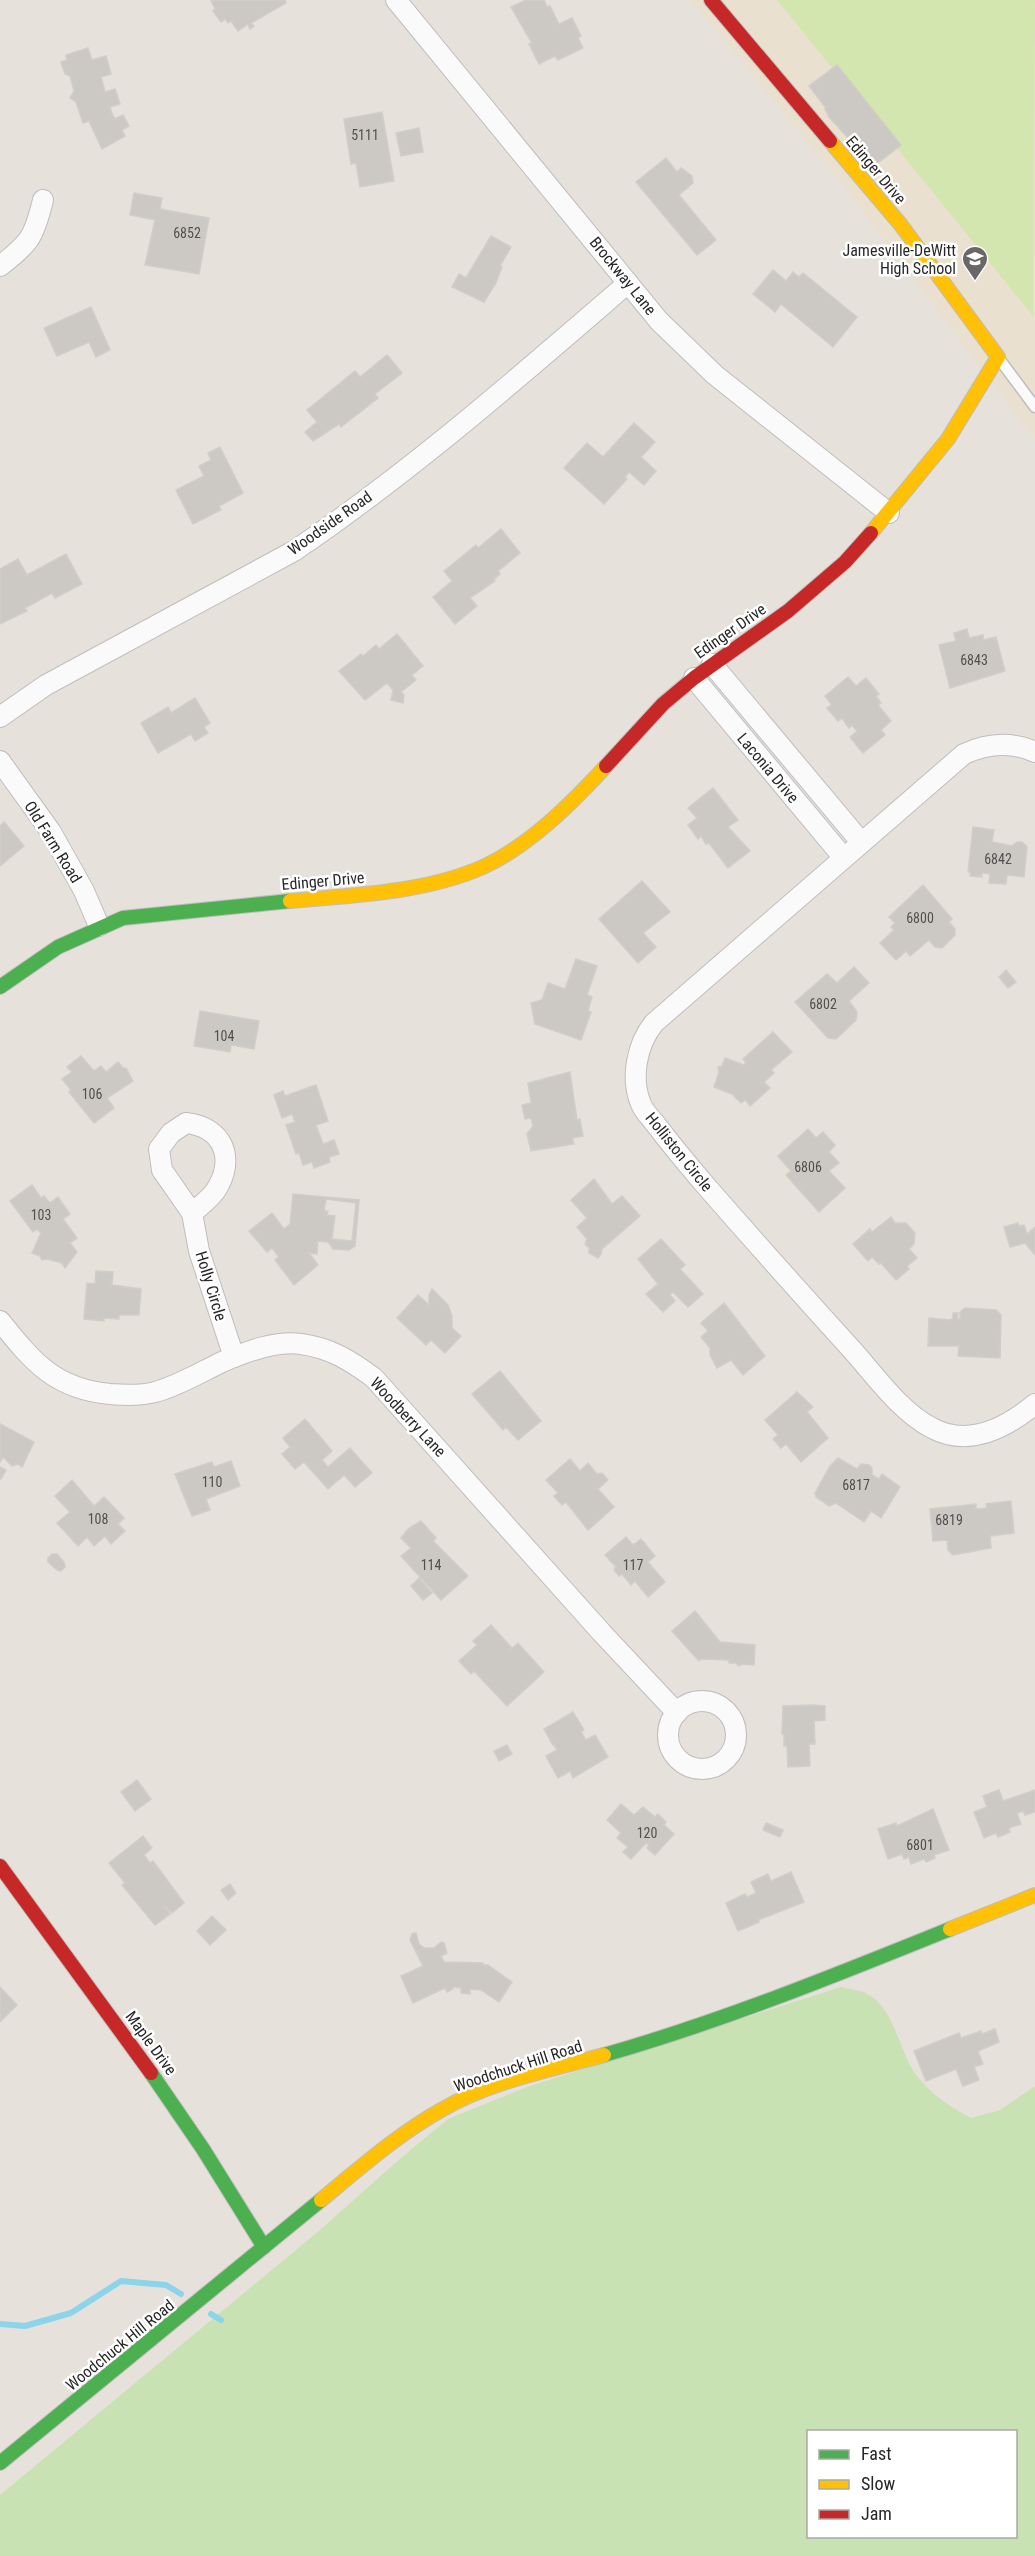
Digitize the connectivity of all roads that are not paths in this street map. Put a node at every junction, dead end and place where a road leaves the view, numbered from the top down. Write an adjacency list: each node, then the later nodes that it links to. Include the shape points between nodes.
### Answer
1 (396, 0): 5 (street, Brockway Lane)
2 (711, 0): 6 (street, Edinger Drive, via 901,225)
3 (43, 200): 4 (street, via 35,231 23,248)
4 (0, 266)
5 (628, 283): 8 (street, Brockway Lane, via 659,321 715,375); 11 (street, Woodside Road, via 497,395 327,529 294,551 46,685)
6 (998, 357): 7 (lane); 8 (street, Edinger Drive, via 948,439)
7 (1035, 406)
8 (889, 513): 9 (street, Edinger Drive, via 845,562 788,611)
9 (712, 664): 10 (street, Edinger Drive); 14 (street, Laconia Drive)
10 (694, 678): 15 (street, Laconia Drive); 16 (street, Edinger Drive, via 663,704 571,804 505,855 482,867 442,881 375,893 123,918)
11 (0, 717)
12 (1035, 752): 14 (street, Holliston Circle, via 1002,744 982,746 964,754)
13 (0, 761): 16 (street, Old Farm Road, via 51,831)
14 (861, 842): 15 (street, Holliston Circle)
15 (843, 857): 21 (street, Holliston Circle, via 649,1029 638,1054 637,1092 642,1106 672,1146 900,1403 932,1428 960,1436 977,1436 1009,1424)
16 (99, 926): 17 (street, Edinger Drive, via 44,954)
17 (0, 987)
18 (192, 1213): 20 (street, Holly Circle, via 199,1251)
19 (0, 1321): 20 (street, Woodberry Lane, via 24,1352 58,1381 87,1392 127,1396 156,1392)
20 (234, 1357): 22 (street, Woodberry Lane, via 264,1347 299,1343 330,1350 374,1378)
21 (1035, 1404)
22 (677, 1713)
23 (0, 1866): 25 (street, Maple Drive, via 172,2101)
24 (1035, 1895): 25 (street, Woodchuck Hill Road, via 687,2031 490,2088 444,2108 394,2139)
25 (264, 2247): 26 (street, Woodchuck Hill Road)
26 (0, 2463)

